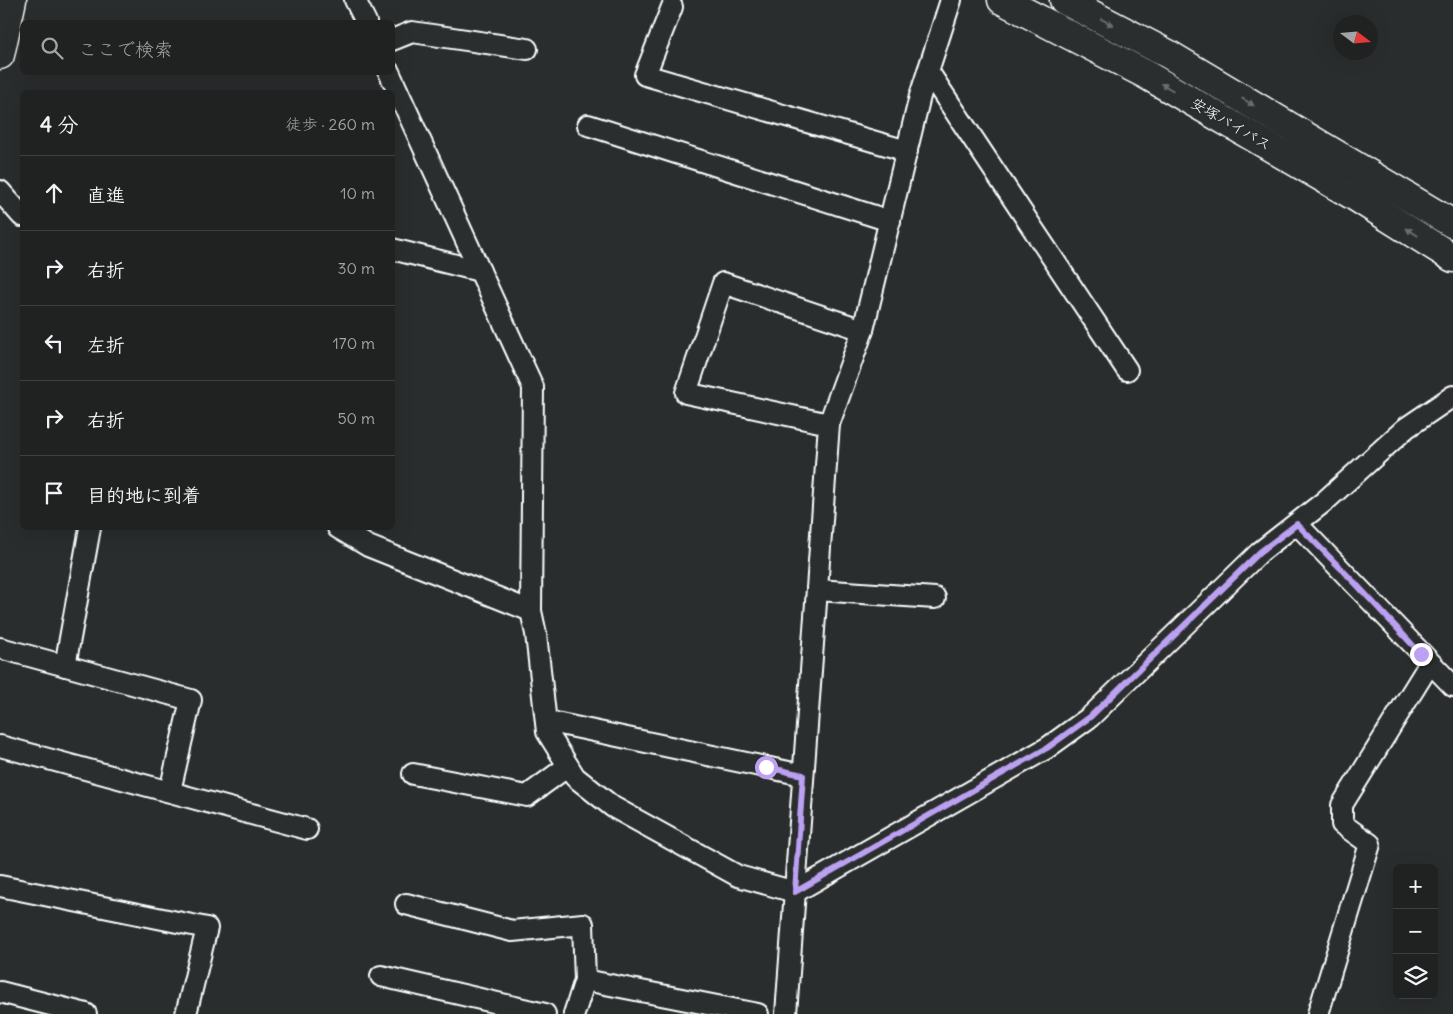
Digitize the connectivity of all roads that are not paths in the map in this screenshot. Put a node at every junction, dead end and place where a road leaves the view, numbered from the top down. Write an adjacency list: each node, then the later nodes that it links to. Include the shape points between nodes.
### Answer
1 (12, 0): 10 (main road)
2 (355, 0): 7 (street)
3 (951, 0): 11 (street)
4 (1002, 0): 20 (main road, 安塚バイパス, one-way to 4, via 1145,74)
5 (1064, 0): 18 (main road, 安塚バイパス, one-way to 18, via 1168,54)
6 (672, 7): 14 (street, via 645,75)
7 (365, 20)
8 (395, 39): 9 (street, via 412,32)
9 (527, 49)
10 (0, 52)
11 (928, 71): 14 (street); 23 (street)
12 (390, 75): 21 (street)
13 (588, 125): 17 (street)
14 (907, 151): 17 (street)
15 (0, 191): 16 (street)
16 (20, 214)
17 (890, 221): 22 (street)
18 (1453, 224)
19 (395, 250): 21 (street)
20 (1453, 258)
21 (480, 271): 31 (street, via 533,387)
22 (863, 330): 25 (street); 25 (street, via 723,283 686,393)
23 (1127, 370)
24 (1453, 396): 26 (street, via 1406,428)
25 (829, 424): 29 (street)
26 (1297, 524): 33 (street); 44 (street, via 1260,552 1090,717 1047,748)
27 (90, 530): 34 (street)
28 (341, 530): 31 (street, via 368,546)
29 (817, 590): 30 (street); 40 (street)
30 (935, 598)
31 (531, 611): 36 (street)
32 (0, 648): 34 (street)
33 (1430, 663): 35 (street); 55 (street, via 1342,805 1342,824 1370,844)
34 (65, 666): 41 (street, via 191,700)
35 (1453, 686)
36 (546, 721): 38 (street, via 547,732); 40 (street)
37 (0, 746): 41 (street)
38 (568, 766): 39 (street, via 527,796); 44 (street, via 575,777 613,807 738,876)
39 (413, 774)
40 (803, 775): 44 (street)
41 (170, 791): 42 (street)
42 (307, 829)
43 (0, 886): 50 (street, via 207,928)
44 (795, 892): 54 (street)
45 (406, 904): 47 (street, via 512,931 583,924)
46 (381, 976): 51 (street)
47 (585, 980): 52 (street); 53 (street)
48 (0, 992): 49 (street)
49 (86, 1014)
50 (186, 1014)
51 (545, 1014)
52 (574, 1014)
53 (758, 1014)
54 (786, 1014)
55 (1318, 1014)

